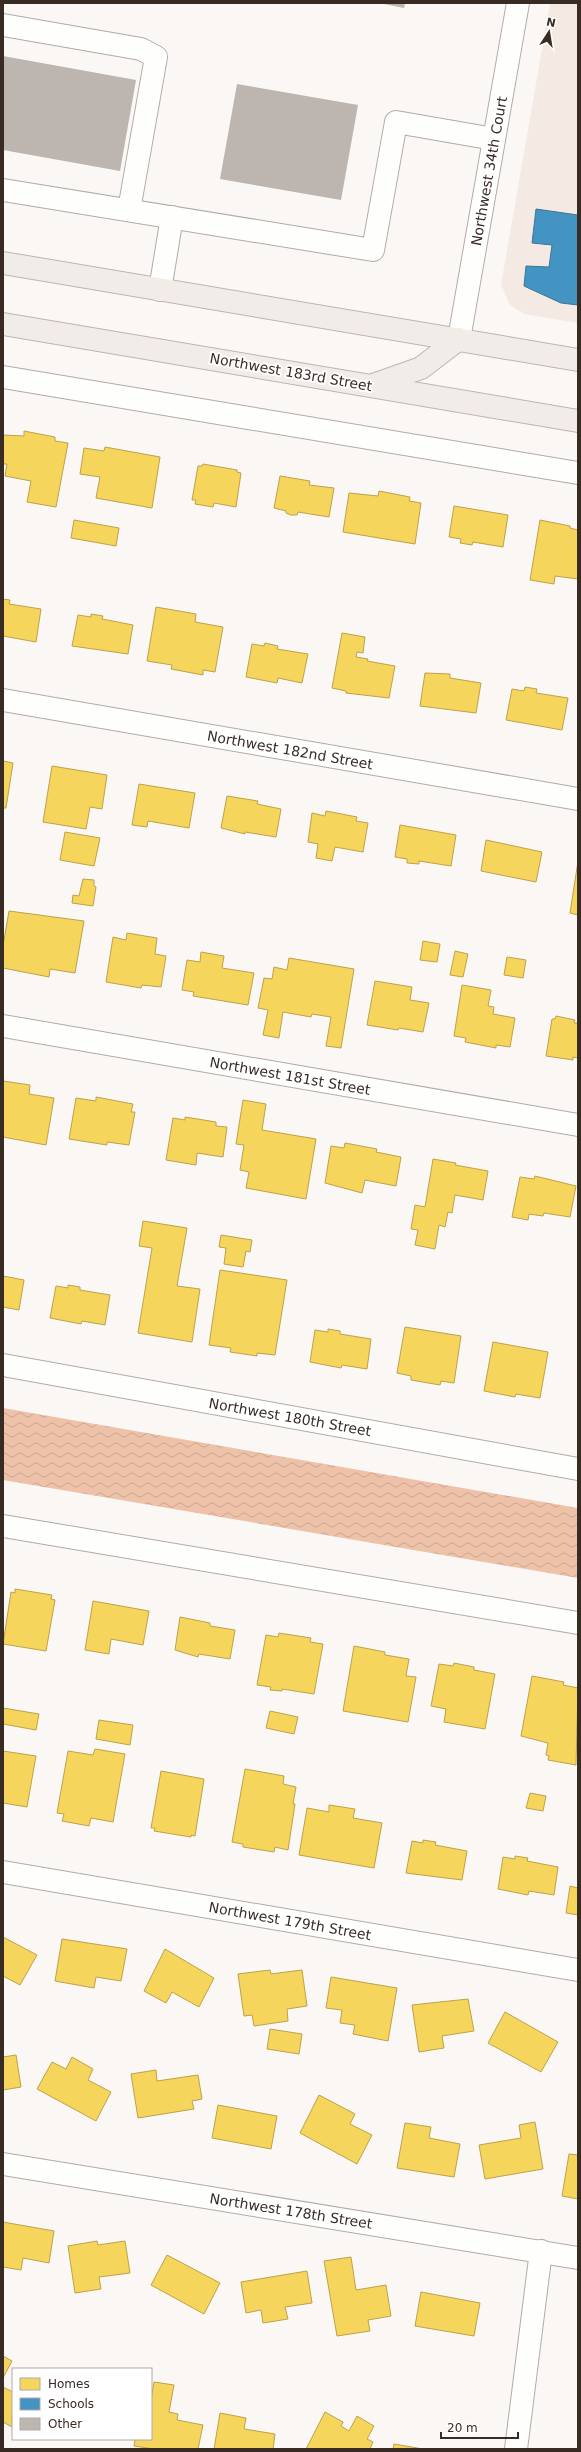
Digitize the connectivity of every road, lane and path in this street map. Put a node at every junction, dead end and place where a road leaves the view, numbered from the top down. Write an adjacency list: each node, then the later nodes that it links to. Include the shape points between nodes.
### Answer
1 (518, 3): 3 (street, Northwest 34th Court)
2 (3, 25): 5 (street, via 141,49 156,57)
3 (494, 139): 6 (street, via 396,122 373,250); 10 (street, Northwest 34th Court)
4 (3, 190): 5 (street)
5 (129, 210): 6 (street)
6 (172, 217): 8 (street)
7 (3, 264): 8 (main road)
8 (160, 290): 10 (main road)
9 (3, 324): 13 (main road, Northwest 183rd Street)
10 (459, 339): 11 (main road); 13 (main road, via 421,368)
11 (578, 360)
12 (3, 377): 15 (street)
13 (370, 386): 14 (main road, Northwest 183rd Street)
14 (578, 421)
15 (578, 473)
16 (3, 700): 17 (street, Northwest 182nd Street)
17 (578, 799)
18 (3, 1026): 19 (street, Northwest 181st Street)
19 (578, 1125)
20 (3, 1365): 21 (street, Northwest 180th Street)
21 (578, 1469)
22 (3, 1526): 23 (street)
23 (578, 1623)
24 (3, 1872): 25 (street, Northwest 179th Street)
25 (578, 1970)
26 (3, 2164): 27 (street, Northwest 178th Street)
27 (541, 2251): 28 (street, Northwest 178th Street); 29 (street)
28 (578, 2258)
29 (516, 2449)

